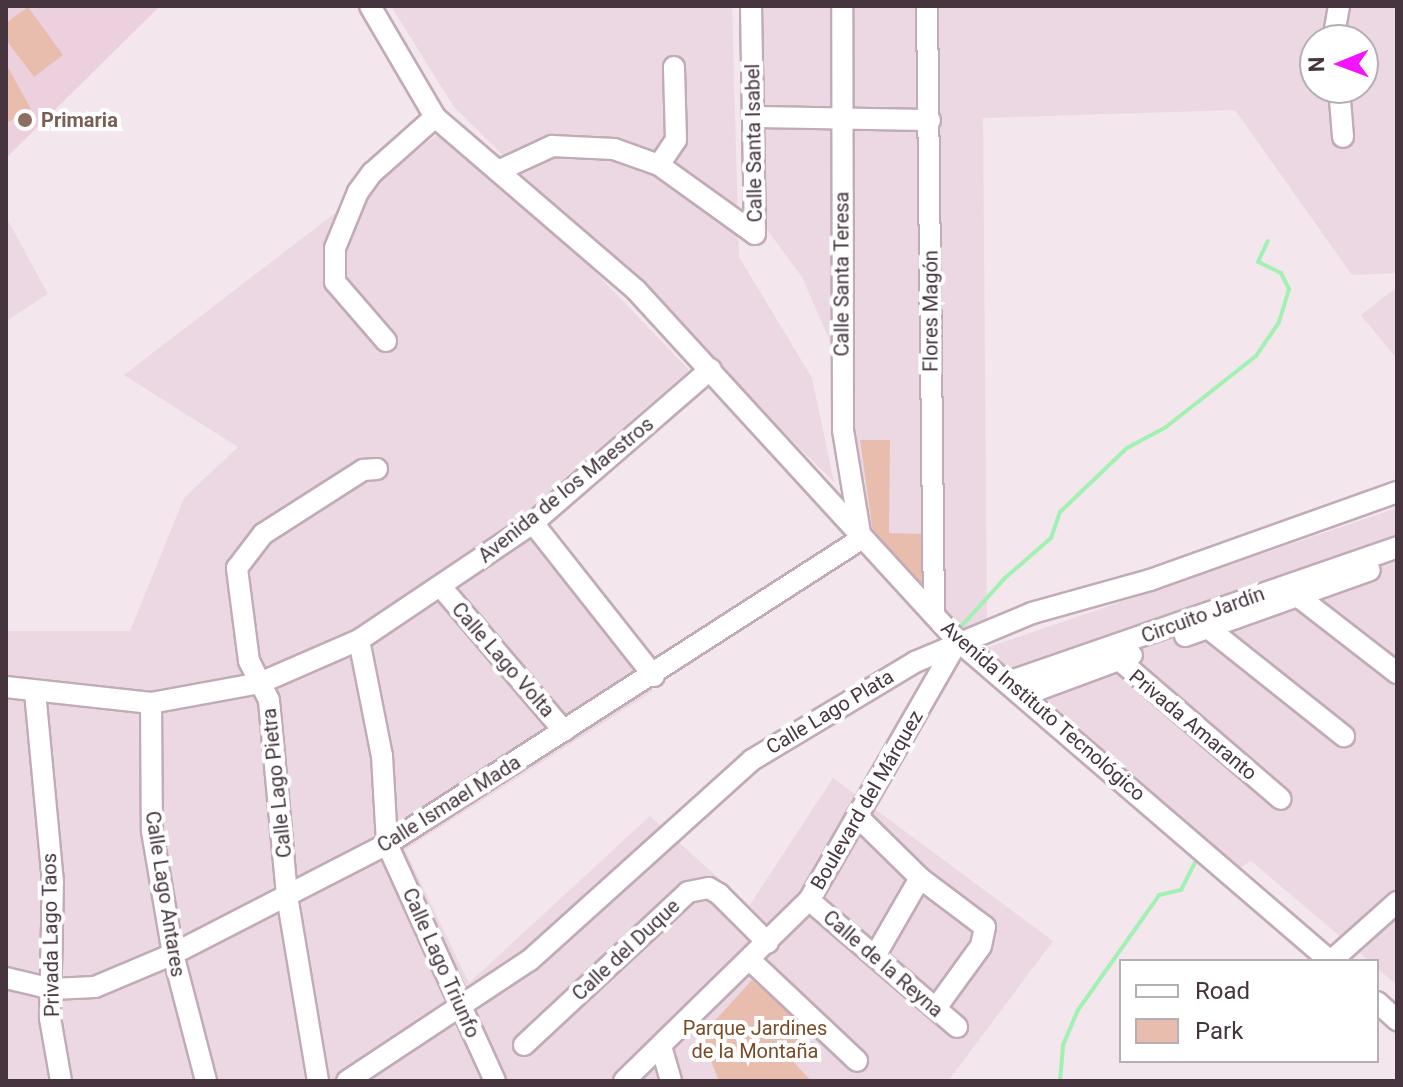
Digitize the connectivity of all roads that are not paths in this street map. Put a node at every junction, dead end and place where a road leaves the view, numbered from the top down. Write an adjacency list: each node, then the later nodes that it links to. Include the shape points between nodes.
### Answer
1 (370, 6): 7 (street, Avenida Instituto Tecnológico)
2 (751, 6): 8 (street, Calle Santa Isabel)
3 (927, 6): 10 (street, Flores Magón)
4 (842, 8): 9 (street, Calle Santa Teresa)
5 (674, 67): 12 (street, via 676,140)
6 (1340, 104): 11 (street)
7 (435, 117): 13 (street, Avenida Instituto Tecnológico); 14 (street, via 372,173 358,192 335,248 335,282)
8 (754, 117): 9 (street); 12 (street, Calle Santa Isabel, via 755,234)
9 (841, 117): 10 (street); 19 (street, Calle Santa Teresa, via 843,430)
10 (930, 120): 23 (street, Flores Magón)
11 (1343, 137)
12 (659, 165): 13 (street, Calle Santa Isabel, via 582,144 552,146)
13 (498, 171): 15 (street, Avenida Instituto Tecnológico, via 608,263)
14 (386, 341)
15 (711, 369): 18 (street, Avenida de los Maestros); 19 (street, Avenida Instituto Tecnológico)
16 (377, 469): 30 (street, Calle Lago Pietra, via 338,486 263,534 237,568 249,661)
17 (1397, 492): 26 (street, Calle Lago Plata)
18 (533, 523): 21 (street, Avenida de los Maestros); 29 (street)
19 (861, 539): 23 (street, Avenida Instituto Tecnológico); 29 (street, Calle Ismael Mada)
20 (1396, 557): 22 (street, Circuito Jardín); 27 (street, Circuito Jardín)
21 (442, 588): 25 (street, Avenida de los Maestros); 35 (street, Calle Lago Volta)
22 (1299, 597): 24 (street, Circuito Jardín); 28 (street)
23 (934, 615): 26 (street, Avenida Instituto Tecnológico)
24 (1208, 628): 27 (street, Circuito Jardín); 36 (street)
25 (359, 640): 30 (street, Avenida de los Maestros); 39 (street, via 382,756)
26 (958, 641): 32 (street, Avenida Instituto Tecnológico); 38 (street, Boulevard del Márquez); 53 (street, Calle Lago Plata, via 752,760 530,960)
27 (1112, 654): 32 (street, Circuito Jardín); 37 (street, Privada Amaranto)
28 (1397, 673)
29 (654, 676): 35 (street, Calle Ismael Mada)
30 (260, 683): 34 (street, Avenida de los Maestros); 41 (street, Calle Lago Pietra, via 272,722)
31 (6, 687): 33 (street, Avenida de los Maestros)
32 (1016, 689): 47 (street, Avenida Instituto Tecnológico)
33 (35, 692): 34 (street, Avenida de los Maestros); 51 (street, Privada Lago Taos, via 53,881)
34 (151, 703): 45 (street, Calle Lago Antares, via 152,831)
35 (564, 731): 39 (street, Calle Ismael Mada)
36 (1344, 736)
37 (1281, 799)
38 (857, 816): 40 (street); 42 (street, Boulevard del Márquez)
39 (387, 844): 41 (street, Calle Ismael Mada); 53 (street, Calle Lago Triunfo)
40 (920, 878): 46 (street); 54 (street, via 982,923 985,939)
41 (287, 895): 45 (street, Calle Ismael Mada); 62 (street, Calle Lago Pietra)
42 (809, 900): 44 (street, Boulevard del Márquez); 46 (street, Calle de la Reyna)
43 (1397, 902): 48 (street)
44 (768, 943): 49 (street, Boulevard del Márquez); 57 (street, Calle del Duque, via 719,894 709,888 688,892)
45 (173, 954): 51 (street, Calle Ismael Mada, via 95,987); 60 (street, Calle Lago Antares)
46 (875, 956): 54 (street, Calle de la Reyna)
47 (1329, 959)
48 (1333, 959)
49 (750, 960): 58 (street, Boulevard del Márquez); 59 (street)
50 (6, 978): 51 (street, Calle Ismael Mada)
51 (52, 989): 61 (street, Privada Lago Taos, via 50,1018)
52 (1379, 1004): 55 (street)
53 (460, 1005): 63 (street, Calle Lago Plata); 64 (street, Calle Lago Triunfo)
54 (936, 1008): 56 (street, Calle de la Reyna)
55 (1397, 1020)
56 (957, 1027)
57 (524, 1045)
58 (661, 1046): 65 (street, Boulevard del Márquez); 66 (street)
59 (857, 1061)
60 (200, 1079)
61 (61, 1081)
62 (318, 1081)
63 (347, 1081)
64 (495, 1081)
65 (624, 1081)
66 (671, 1081)

